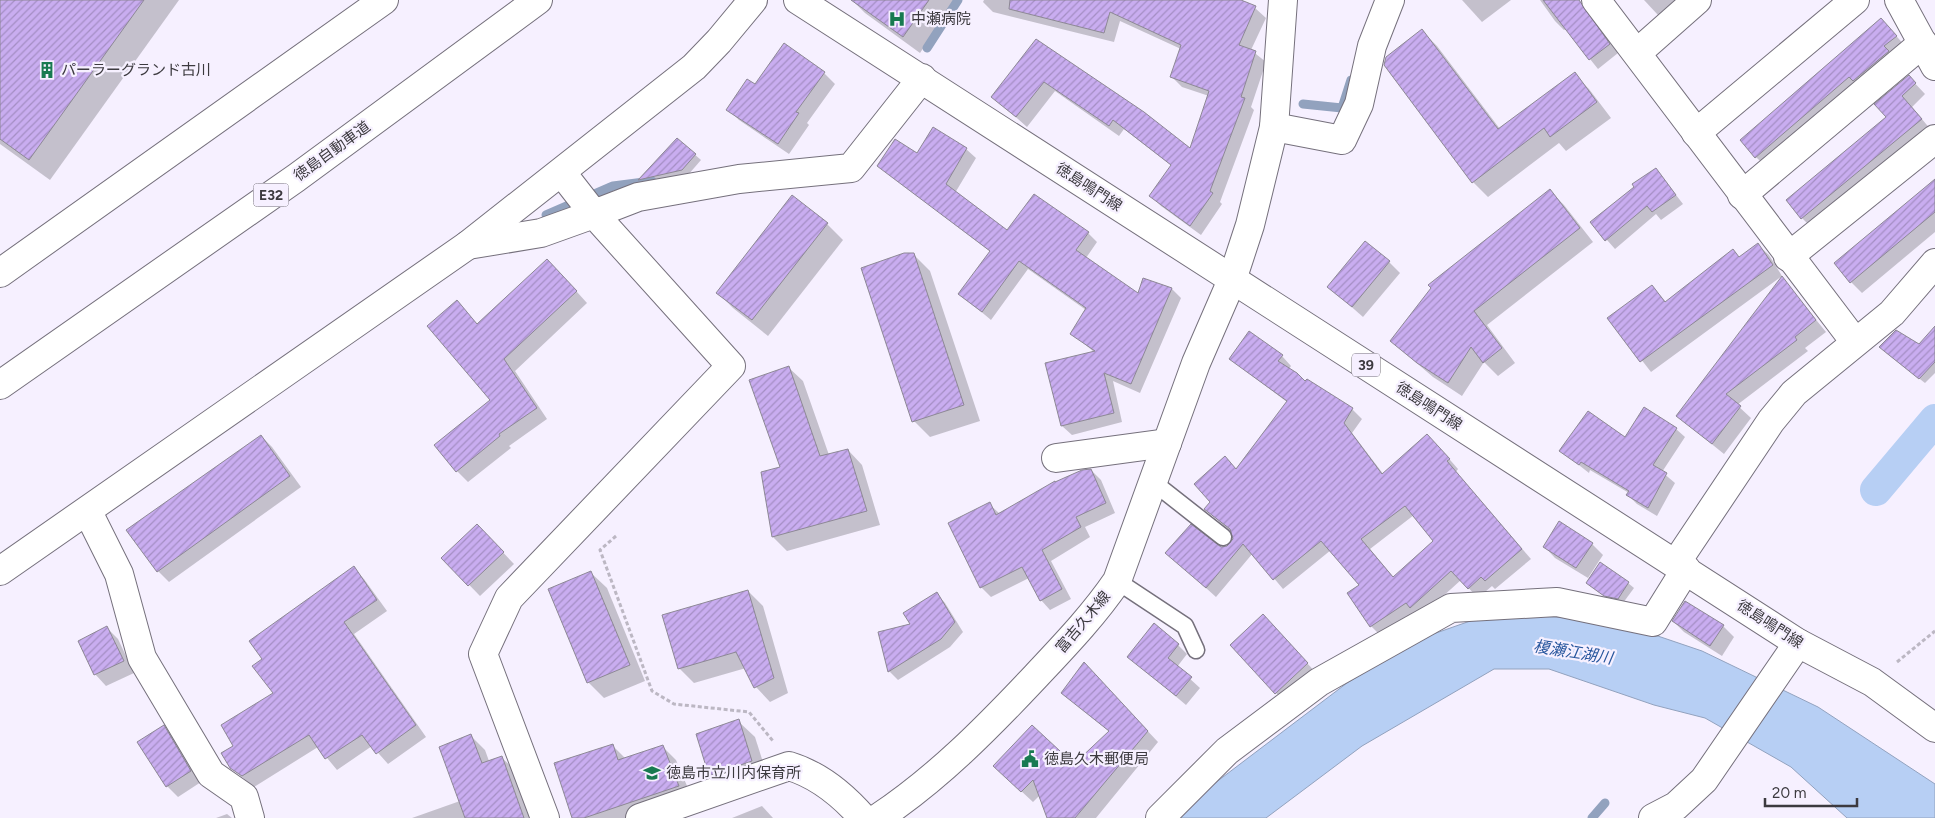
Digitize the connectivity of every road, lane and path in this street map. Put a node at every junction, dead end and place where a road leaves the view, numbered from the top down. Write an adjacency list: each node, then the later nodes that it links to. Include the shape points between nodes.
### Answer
1 (384, 0): 22 (main road)
2 (538, 0): 25 (main road, 徳島自動車道 / E32, via 296,178)
3 (753, 0): 18 (main road)
4 (798, 0): 13 (main road, 徳島鳴門線 / 39)
5 (1283, 0): 14 (main road, 富吉久木線)
6 (1390, 0): 14 (main road, via 1372,46 1359,104 1342,140)
7 (1596, 0): 11 (main road)
8 (1698, 0): 11 (main road)
9 (1855, 0): 15 (main road)
10 (1907, 4): 12 (main road)
11 (1637, 53): 15 (main road)
12 (1929, 55): 17 (main road)
13 (922, 78): 18 (main road, via 852,168 738,179 638,197); 23 (main road, 徳島鳴門線 / 39)
14 (1274, 127): 23 (main road, 富吉久木線, via 1250,225)
15 (1696, 133): 17 (main road)
16 (1935, 139): 20 (main road)
17 (1742, 195): 20 (main road)
18 (580, 197): 19 (main road); 19 (main road, via 541,233); 43 (main road, via 731,366 509,598 483,654)
19 (468, 245): 29 (main road)
20 (1788, 257): 24 (main road)
21 (1935, 262): 24 (main road, via 1892,313)
22 (0, 273)
23 (1232, 280): 26 (main road, 富吉久木線, via 1196,363); 32 (main road, 徳島鳴門線 / 39)
24 (1855, 342): 32 (main road, via 1794,392 1771,421)
25 (0, 385)
26 (1167, 443): 27 (main road); 28 (main road, 富吉久木線)
27 (1056, 458)
28 (1153, 482): 31 (lane); 34 (main road, 富吉久木線)
29 (88, 512): 33 (main road); 42 (main road, via 119,574 142,658 211,774 244,798)
30 (616, 536): 40 (path, via 600,550 652,691 674,704 749,712)
31 (1223, 537)
32 (1681, 566): 36 (main road, 徳島鳴門線 / 39); 46 (main road, via 1653,622 1557,602 1451,608 1318,682 1226,751)
33 (0, 571)
34 (1117, 581): 37 (lane, via 1185,626); 41 (main road, 富吉久木線, via 1097,611 978,738)
35 (1935, 631): 38 (path)
36 (1798, 643): 38 (main road, 徳島鳴門線 / 39); 47 (main road, via 1704,780 1676,806)
37 (1196, 650)
38 (1872, 682): 39 (main road, 徳島鳴門線 / 39)
39 (1935, 728)
40 (796, 768): 44 (main road, via 789,766); 45 (main road, via 813,774 849,802)
41 (893, 814)
42 (250, 818)
43 (545, 818)
44 (640, 818)
45 (863, 818)
46 (1160, 818)
47 (1653, 818)

